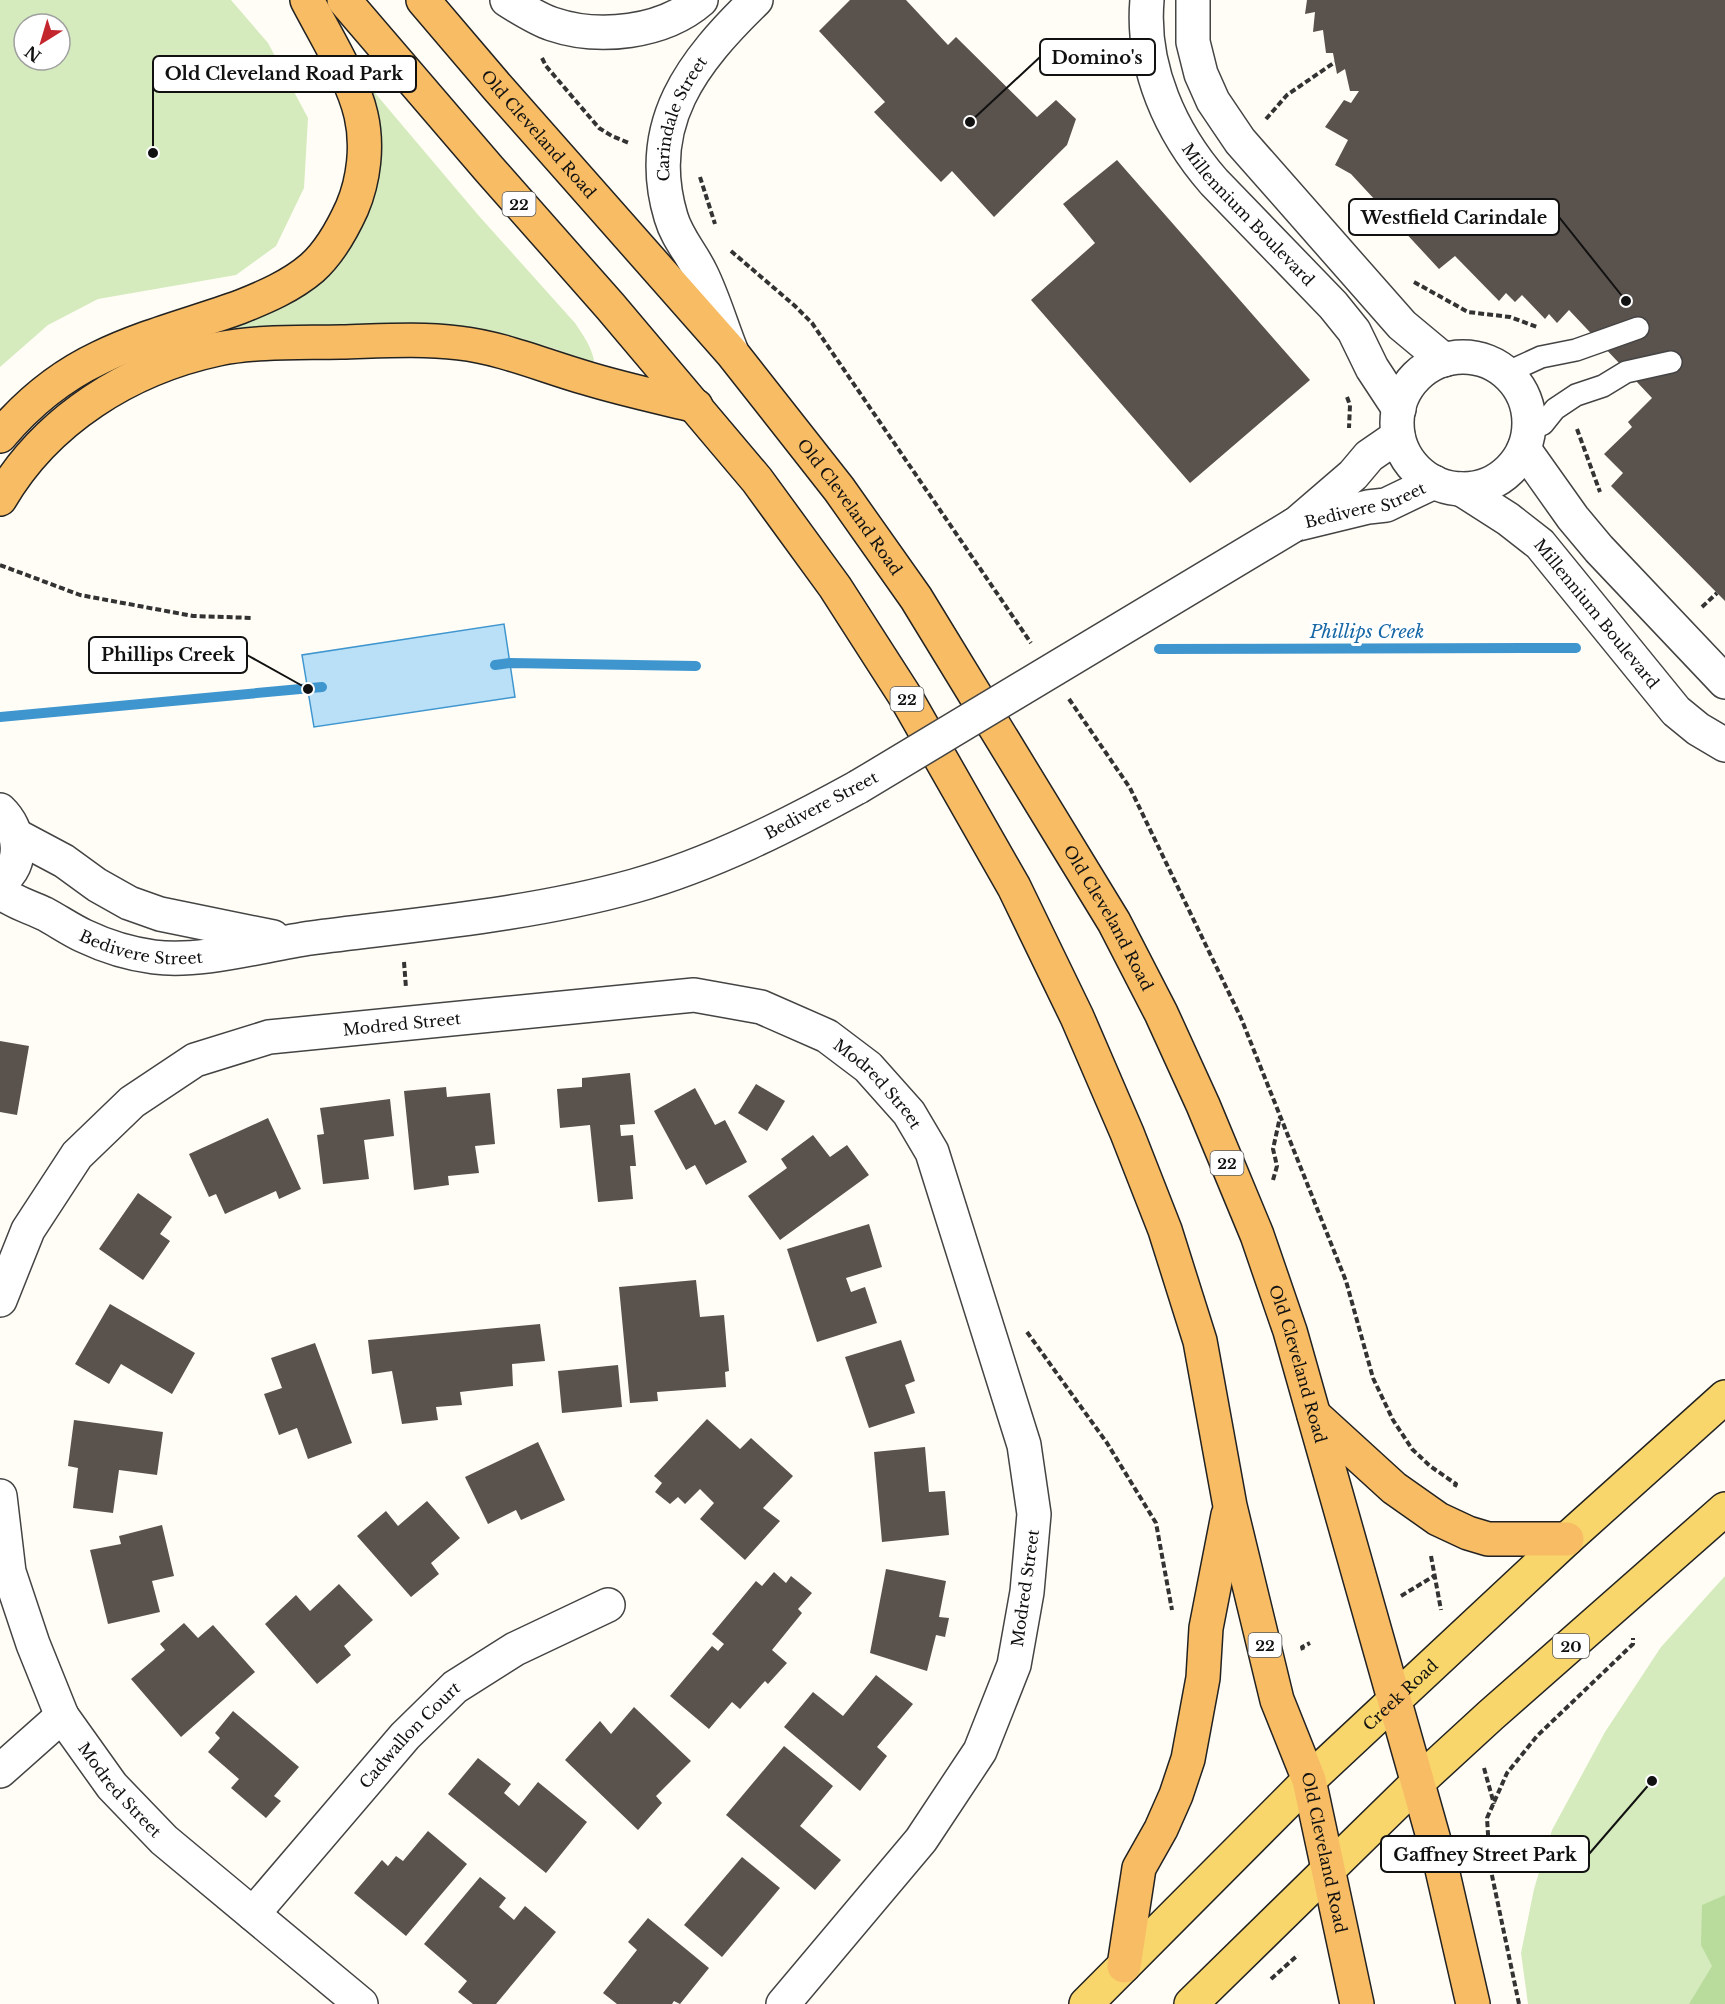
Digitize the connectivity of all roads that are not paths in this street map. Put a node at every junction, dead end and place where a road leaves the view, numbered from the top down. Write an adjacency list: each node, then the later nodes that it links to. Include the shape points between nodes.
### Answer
1 (307, 0): 16 (highway, via 353,90 365,139 356,198 330,248 289,285 99,358 67,376 36,399)
2 (344, 0): 14 (highway, Old Cleveland Road / 22)
3 (423, 0): 10 (highway, Old Cleveland Road / 22)
4 (507, 0): 5 (street, via 551,24 586,32 646,27)
5 (701, 0)
6 (756, 0): 10 (street, Carindale Street, via 686,82 675,103 663,156 671,218 701,272)
7 (1147, 0): 15 (street, Millennium Boulevard, via 1149,50 1158,86 1180,136 1214,182 1354,331)
8 (1193, 0): 11 (street, via 1193,42 1201,74 1213,101 1240,141 1402,325)
9 (1638, 328): 13 (lane, via 1541,357)
10 (732, 353): 29 (highway, Old Cleveland Road / 22, via 839,489 916,598 1114,922 1161,1013 1257,1235)
11 (1444, 360): 13 (street, via 1466,357 1487,362); 15 (street, via 1428,366 1414,378 1404,392)
12 (1671, 362): 17 (lane, via 1626,372 1603,386 1576,395 1555,409)
13 (1506, 373): 17 (street, via 1520,389 1528,409)
14 (696, 406): 19 (highway, via 459,343 404,340 257,344 218,349 144,374 106,392 61,424 37,448); 31 (highway, Old Cleveland Road / 22, via 836,587 935,746 1024,907 1082,1028 1165,1230 1200,1341)
15 (1398, 422): 18 (street, via 1405,455 1417,471); 20 (street, Bedivere Street, via 1353,475)
16 (0, 436)
17 (1527, 440): 18 (street, via 1514,466 1499,479 1481,487); 21 (street, via 1573,518)
18 (1447, 486): 20 (street, Bedivere Street, via 1386,505); 22 (street, Millennium Boulevard, via 1508,519 1540,544 1676,711)
19 (0, 499)
20 (1294, 525): 26 (street, Bedivere Street, bridge, via 792,824 634,885 523,910)
21 (1725, 682)
22 (1725, 745)
23 (9, 823): 24 (street, via 18,851 14,866); 26 (street, Bedivere Street, via 129,903 160,914)
24 (0, 882)
25 (0, 892): 26 (street, Bedivere Street, via 85,936 152,957 184,959)
26 (292, 941)
27 (0, 1300): 44 (street, Modred Street, via 28,1230 84,1148 132,1102 195,1060 269,1037 693,995 761,1007 828,1036 868,1067 909,1113 932,1152 1024,1445 1034,1514 1027,1592 1014,1665 980,1751 921,1840)
28 (1725, 1397): 33 (main road, Creek Road)
29 (1314, 1415): 33 (highway, via 1394,1488 1438,1519 1488,1539); 35 (highway, Old Cleveland Road / 22)
30 (0, 1496): 36 (street, Modred Street, via 9,1572)
31 (1230, 1506): 38 (highway, Old Cleveland Road / 22, via 1277,1700); 42 (highway, via 1206,1628 1203,1678 1188,1759 1165,1821 1139,1868)
32 (1725, 1509): 39 (main road, 20)
33 (1567, 1539): 35 (main road, Creek Road)
34 (608, 1605): 41 (street, Cadwallon Court, via 515,1649 455,1687 405,1736)
35 (1394, 1701): 38 (main road, Creek Road); 39 (highway, Old Cleveland Road / 22)
36 (62, 1716): 37 (street); 41 (street, Modred Street, via 112,1786 164,1840)
37 (0, 1772)
38 (1309, 1780): 40 (highway, Old Cleveland Road / 22); 42 (main road, Creek Road)
39 (1417, 1784): 40 (main road, 20); 48 (highway, Old Cleveland Road / 22, via 1441,1865)
40 (1329, 1871): 46 (main road, 20); 47 (highway, Old Cleveland Road / 22)
41 (253, 1914): 43 (street, Modred Street)
42 (1124, 1966): 45 (main road, Creek Road)
43 (361, 2004)
44 (783, 2004)
45 (1086, 2004)
46 (1191, 2004)
47 (1357, 2004)
48 (1473, 2004)

